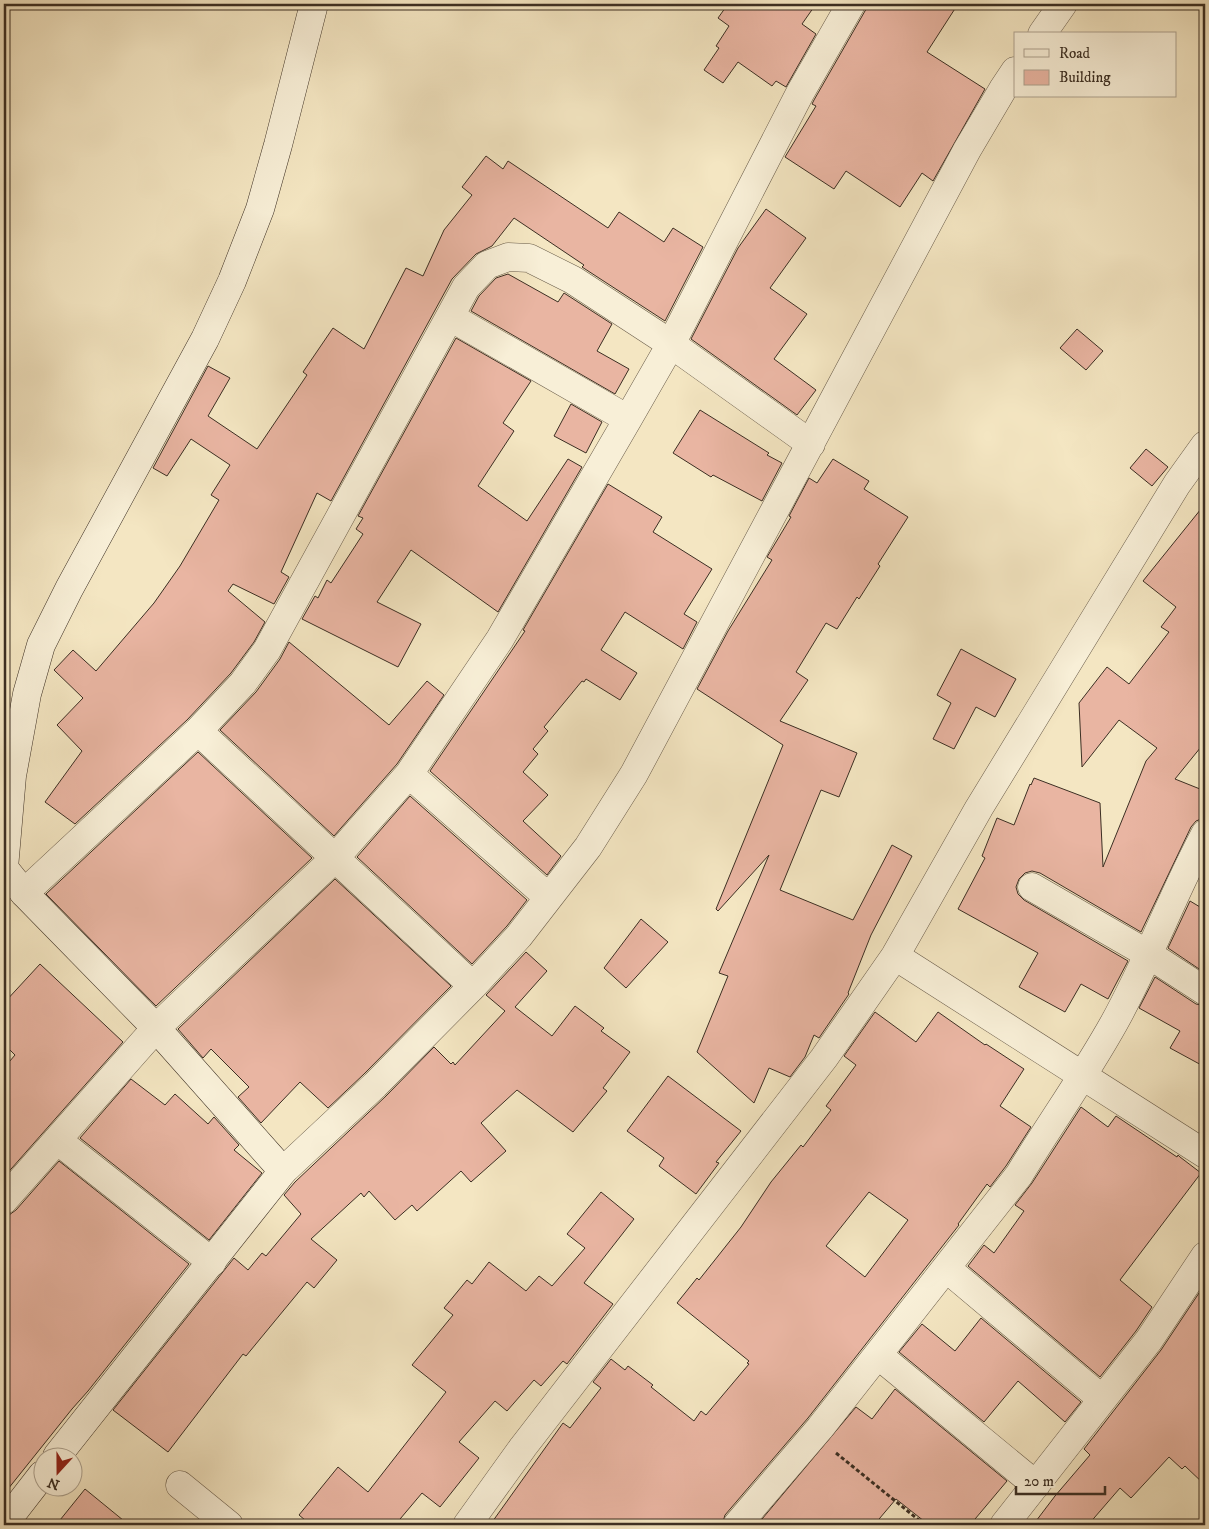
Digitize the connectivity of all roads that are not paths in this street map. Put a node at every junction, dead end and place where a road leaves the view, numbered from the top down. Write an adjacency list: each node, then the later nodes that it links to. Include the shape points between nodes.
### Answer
1 (314, 4): 15 (street, via 260,209 232,281 206,339 41,645 27,694 12,776)
2 (851, 4): 7 (street, via 800,93)
3 (1063, 4): 4 (street)
4 (1043, 32)
5 (1014, 72): 9 (street, via 967,150)
6 (450, 317): 7 (street, via 466,287 487,265 508,257 529,258 573,280); 8 (street); 11 (street, via 267,650 243,684)
7 (671, 344): 8 (street); 9 (street)
8 (628, 419): 12 (street, via 500,639)
9 (811, 444): 18 (street, via 634,774 588,847)
10 (1205, 445): 20 (street, via 1177,484 984,799)
11 (198, 731): 14 (street); 17 (street)
12 (409, 774): 14 (street); 18 (street)
13 (1205, 834): 19 (street)
14 (334, 858): 21 (street); 23 (street)
15 (4, 868): 17 (street)
16 (1032, 887): 19 (street)
17 (24, 893): 23 (street)
18 (548, 898): 21 (street, via 519,936)
19 (1148, 954): 22 (street); 24 (street)
20 (895, 956): 24 (street); 40 (street, via 824,1058 523,1447)
21 (473, 986): 27 (street, via 375,1085)
22 (1205, 991)
23 (156, 1028): 25 (street); 27 (street)
24 (1083, 1076): 26 (street); 31 (street, via 1019,1175)
25 (57, 1140): 28 (street); 30 (street)
26 (1205, 1154)
27 (283, 1171): 30 (street)
28 (4, 1200)
29 (1205, 1256): 33 (street, via 1149,1340)
30 (212, 1262): 34 (street)
31 (946, 1268): 32 (street); 33 (street)
32 (878, 1355): 36 (street); 41 (street)
33 (1102, 1399): 36 (street)
34 (66, 1446)
35 (180, 1485): 39 (street)
36 (1036, 1485): 42 (street)
37 (32, 1488): 38 (street)
38 (4, 1524)
39 (230, 1525)
40 (467, 1525)
41 (737, 1525)
42 (1004, 1525)

